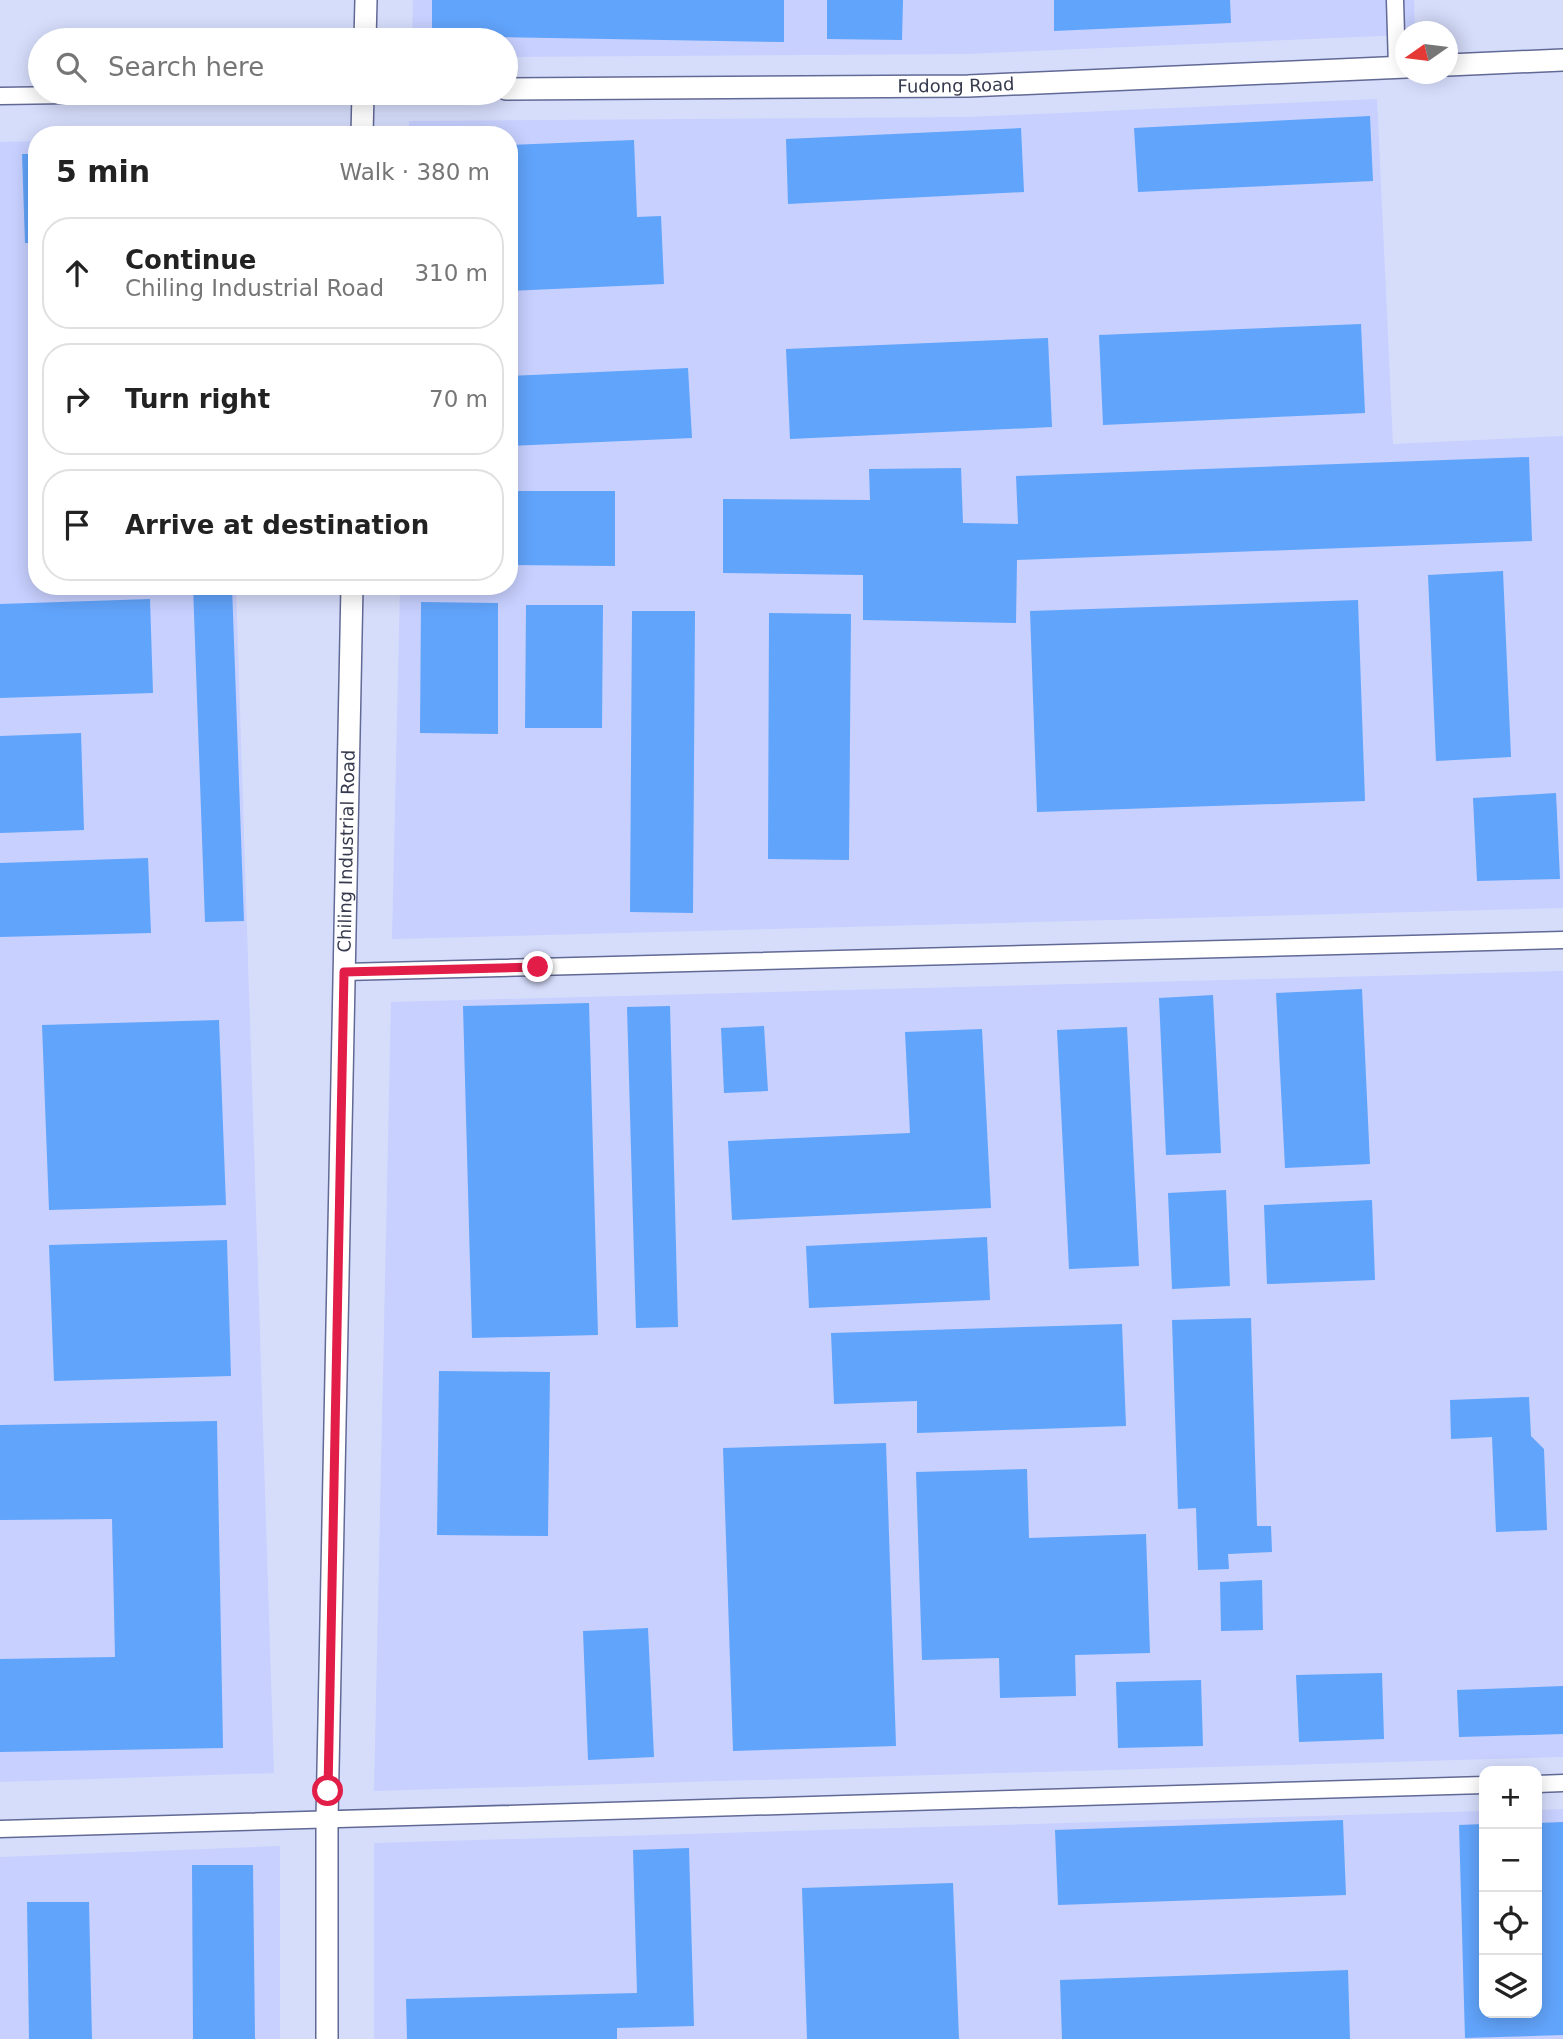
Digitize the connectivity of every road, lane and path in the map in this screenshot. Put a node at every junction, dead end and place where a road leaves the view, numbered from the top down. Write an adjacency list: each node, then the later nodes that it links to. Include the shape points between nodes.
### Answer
1 (366, 0): 4 (street)
2 (1395, 0): 3 (street)
3 (1397, 21)
4 (365, 28)
5 (1563, 60): 6 (street)
6 (1458, 65)
7 (1395, 67): 8 (street, Fudong Road, via 968,86)
8 (518, 89)
9 (0, 96): 10 (street)
10 (28, 96)
11 (363, 105): 12 (street)
12 (362, 126)
13 (352, 595): 15 (street, Chiling Industrial Road)
14 (1563, 940): 15 (street)
15 (344, 972): 19 (street, Chiling Industrial Road)
16 (1563, 1783): 17 (street)
17 (1542, 1784)
18 (1479, 1785): 19 (street)
19 (327, 1819): 20 (street); 21 (street, Chiling Industrial Road)
20 (0, 1829)
21 (327, 2039)

